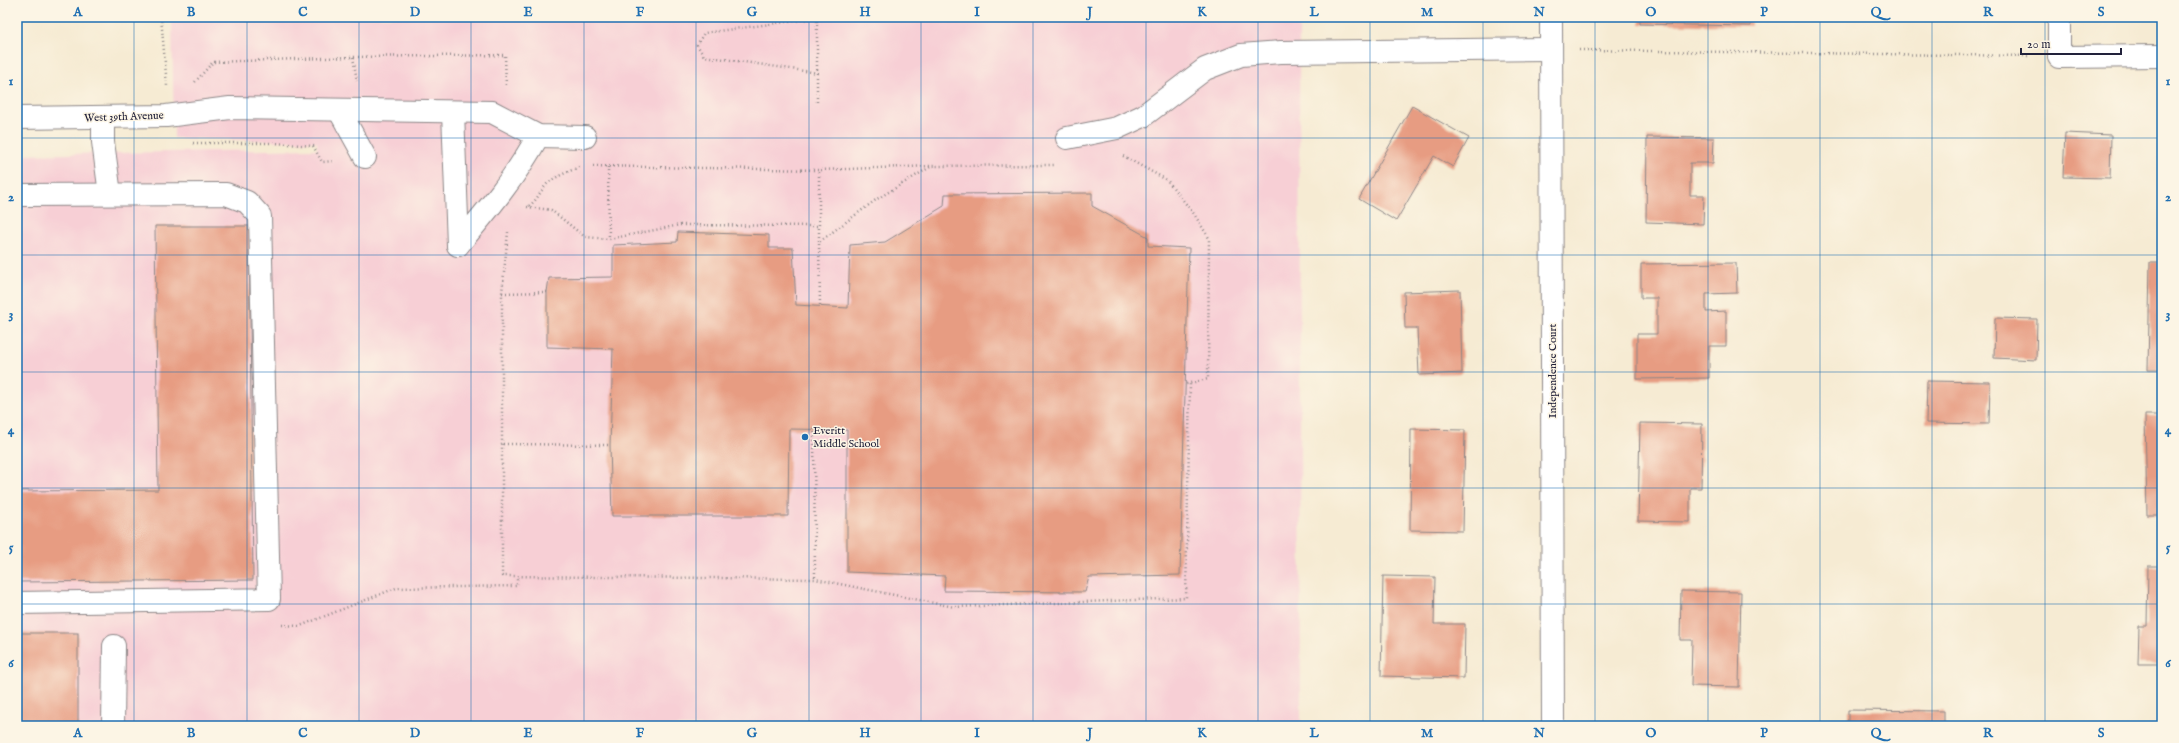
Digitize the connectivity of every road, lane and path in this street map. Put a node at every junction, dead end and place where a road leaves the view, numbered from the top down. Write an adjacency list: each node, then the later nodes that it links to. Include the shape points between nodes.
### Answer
1 (161, 17): 15 (path, via 168,93)
2 (817, 17): 3 (path); 9 (path); 9 (path, via 704,33 697,46 704,56)
3 (822, 17)
4 (1551, 17): 6 (street, Independence Court)
5 (2059, 17): 8 (street)
6 (1551, 49): 8 (path); 20 (street, via 1281,52 1242,55 1205,69 1143,116 1117,128); 50 (street, Independence Court)
7 (2162, 56): 8 (street)
8 (2059, 57)
9 (818, 73): 12 (path)
10 (193, 85): 11 (path, via 213,62 505,55 505,86)
11 (510, 91)
12 (817, 105)
13 (339, 110): 14 (street, West 39th Avenue); 15 (street, West 39th Avenue, via 230,108); 23 (street)
14 (452, 112): 18 (street, West 39th Avenue, via 492,112); 18 (street, via 458,245 484,214)
15 (166, 116): 17 (street, West 39th Avenue)
16 (17, 118): 17 (street, West 39th Avenue)
17 (103, 118): 30 (street, via 103,142)
18 (538, 136): 19 (street)
19 (585, 137)
20 (1067, 138)
21 (192, 143): 23 (path, via 275,143 312,146 322,162)
22 (1116, 156): 42 (path, via 1123,156 1167,180 1209,238 1208,380)
23 (365, 157)
24 (1058, 164): 27 (path)
25 (582, 165): 32 (path, via 558,176 546,186 538,199)
26 (588, 166): 28 (path)
27 (932, 166): 29 (path); 37 (path, via 877,199)
28 (608, 167): 29 (path); 36 (path)
29 (820, 170): 35 (path)
30 (110, 194): 31 (street); 47 (street, via 226,194 247,202 260,216 269,599)
31 (17, 195)
32 (527, 207): 33 (path); 36 (path, via 551,210 585,237)
33 (522, 211)
34 (508, 224): 39 (path)
35 (820, 226): 36 (path, via 680,225); 37 (path)
36 (609, 239)
37 (819, 242): 40 (path)
38 (547, 292): 39 (path)
39 (502, 293): 44 (path)
40 (820, 305)
41 (1186, 384): 42 (path)
42 (1190, 384): 46 (path, via 1186,598 954,607)
43 (814, 428): 46 (path)
44 (503, 444): 45 (path); 46 (path, via 502,576)
45 (610, 445)
46 (815, 579)
47 (17, 603)
48 (114, 646): 49 (street)
49 (113, 726)
50 (1553, 726)

